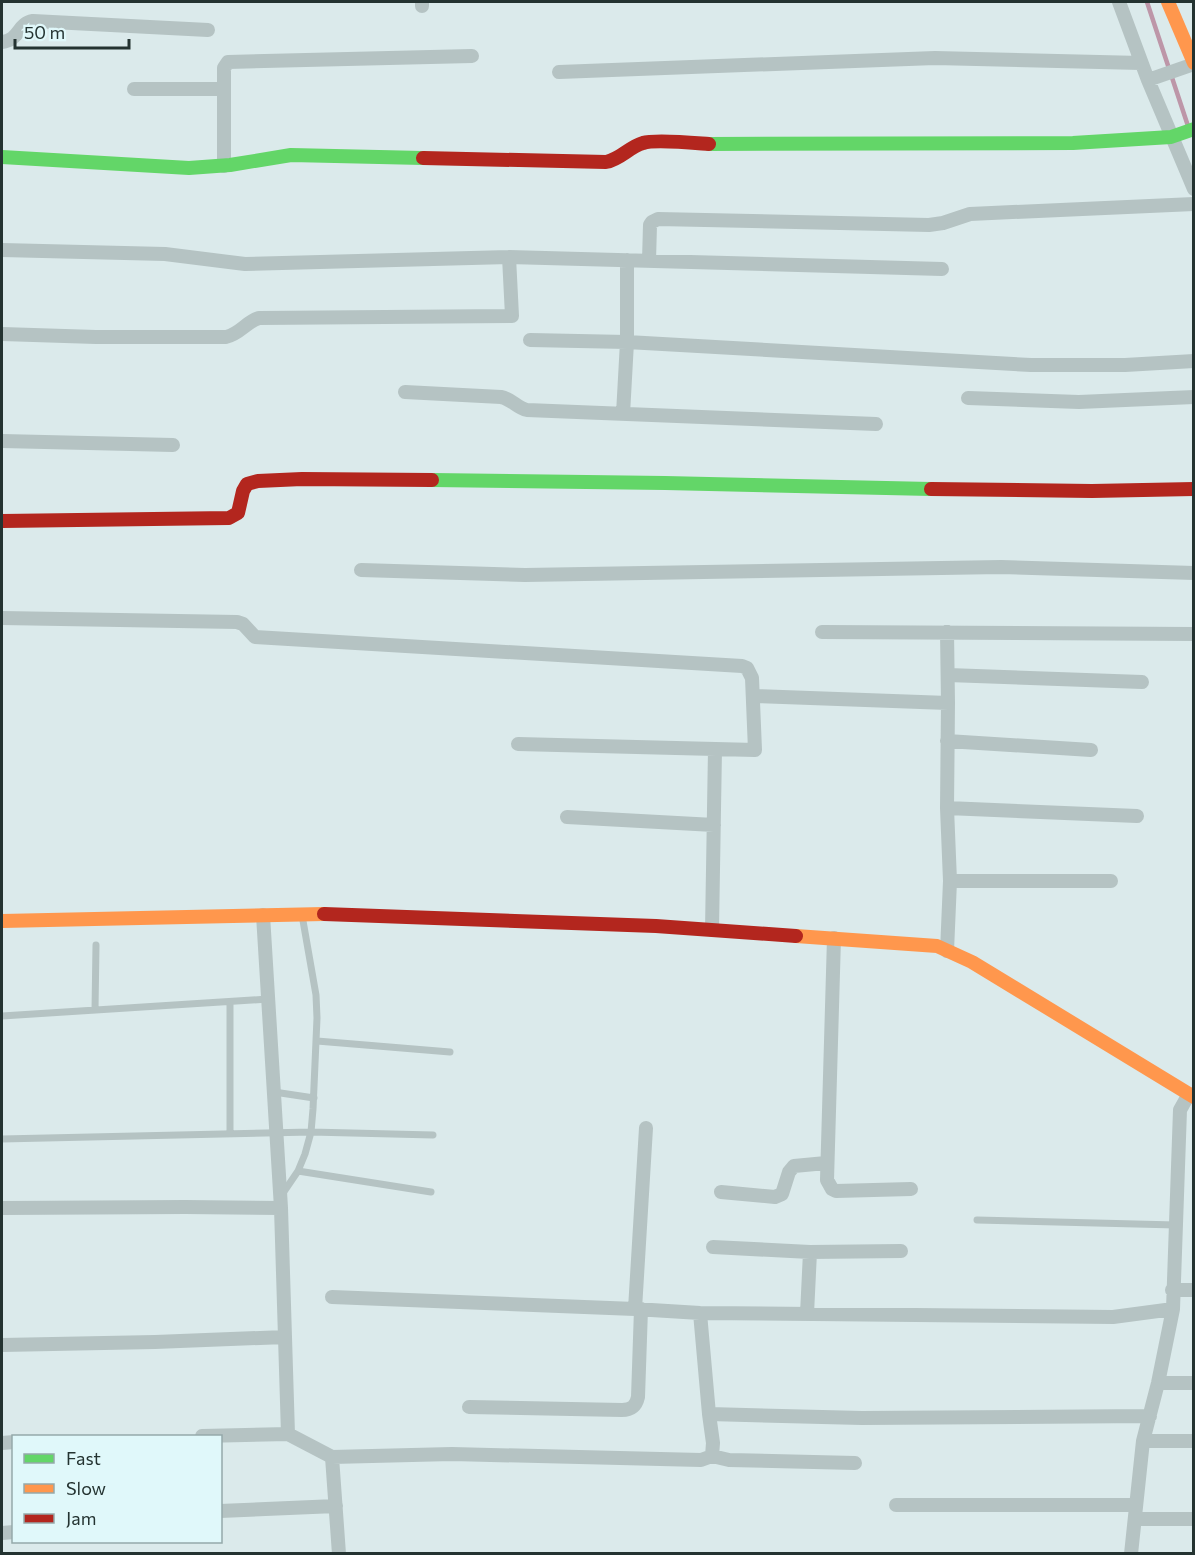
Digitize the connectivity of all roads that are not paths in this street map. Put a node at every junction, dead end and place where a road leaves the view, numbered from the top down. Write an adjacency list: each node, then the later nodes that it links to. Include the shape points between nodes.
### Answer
1 (1119, 2): 6 (street)
2 (1168, 2): 7 (street)
3 (208, 30): 4 (street, via 33,21 25,24 15,38)
4 (2, 42)
5 (472, 56): 11 (street, via 232,61 224,68)
6 (1142, 63): 8 (street, via 935,58); 9 (street)
7 (1190, 65): 9 (street)
8 (559, 72)
9 (1152, 79): 12 (street)
10 (134, 89): 11 (street)
11 (224, 90): 14 (street)
12 (1182, 133): 14 (street, via 1061,143 645,142 617,160 606,162 291,155); 15 (street)
13 (2, 157): 14 (street, via 155,167)
14 (224, 166)
15 (1194, 189)
16 (1194, 204): 20 (street, via 970,214 929,225 658,219 650,225)
17 (2, 250): 18 (street, via 165,254 245,264)
18 (509, 257): 19 (street); 22 (street, via 512,316 259,318 235,335 215,337)
19 (627, 260): 20 (street); 24 (street)
20 (649, 261): 21 (street)
21 (942, 269)
22 (2, 334)
23 (530, 340): 24 (street)
24 (627, 342): 25 (street, via 1030,365); 29 (street)
25 (1194, 361)
26 (405, 393): 29 (street, via 501,397 527,410)
27 (1194, 396): 28 (street, via 1088,402)
28 (968, 398)
29 (623, 414): 30 (street)
30 (876, 424)
31 (2, 441): 32 (street)
32 (173, 445)
33 (1194, 489): 34 (street, via 933,489 596,480 291,480 247,484 238,513 229,518)
34 (2, 521)
35 (361, 570): 36 (street, via 525,575 1001,567)
36 (1194, 573)
37 (2, 618): 43 (street, via 237,622 255,637 742,666 750,672)
38 (822, 632): 39 (street)
39 (946, 632): 40 (street); 41 (street)
40 (1194, 634)
41 (948, 675): 42 (street); 44 (street)
42 (1142, 682)
43 (754, 696): 44 (street); 47 (street, via 755,750)
44 (948, 703): 45 (street)
45 (947, 741): 48 (street); 49 (street)
46 (518, 744): 47 (street)
47 (715, 749): 52 (street)
48 (1092, 750)
49 (947, 807): 50 (street); 53 (street)
50 (1137, 816)
51 (567, 818): 52 (street)
52 (714, 825): 58 (street)
53 (950, 881): 54 (street); 61 (street)
54 (1112, 881)
55 (302, 914): 56 (street); 58 (street); 66 (lane, via 316,995)
56 (263, 915): 57 (street); 62 (street)
57 (2, 921)
58 (712, 930): 59 (street)
59 (834, 938): 61 (street, via 937,946); 77 (street)
60 (96, 945): 64 (lane)
61 (947, 951): 69 (street, via 972,962)
62 (268, 999): 63 (lane); 68 (street)
63 (230, 1002): 64 (lane); 74 (lane)
64 (95, 1010): 65 (lane)
65 (2, 1016)
66 (317, 1041): 67 (lane); 70 (lane)
67 (450, 1052)
68 (274, 1092): 70 (lane); 72 (street)
69 (1191, 1096): 85 (street, via 1180,1110)
70 (314, 1098): 73 (lane)
71 (646, 1128): 92 (street)
72 (276, 1132): 73 (lane); 74 (lane); 82 (street)
73 (311, 1132): 75 (lane); 78 (lane)
74 (230, 1134): 76 (lane)
75 (433, 1135)
76 (2, 1139)
77 (826, 1162): 79 (street, via 828,1185 836,1191); 81 (street, via 794,1166 782,1194 775,1197)
78 (298, 1171): 80 (lane); 82 (lane)
79 (911, 1190)
80 (430, 1192)
81 (721, 1192)
82 (281, 1203): 83 (street); 96 (street)
83 (2, 1208)
84 (977, 1220): 85 (lane)
85 (1176, 1225): 89 (street)
86 (713, 1247): 88 (street)
87 (901, 1251): 88 (street)
88 (810, 1252): 95 (street)
89 (1172, 1290): 90 (street); 93 (street)
90 (1194, 1290)
91 (332, 1297): 92 (street)
92 (638, 1309): 94 (street); 100 (street, via 638,1397 631,1409)
93 (1173, 1310): 95 (street, via 1113,1317); 98 (street)
94 (700, 1313): 95 (street); 101 (street)
95 (807, 1314)
96 (285, 1337): 97 (street); 103 (street)
97 (2, 1345)
98 (1158, 1383): 99 (street); 102 (street)
99 (1194, 1383)
100 (469, 1407)
101 (709, 1414): 102 (street, via 862,1418); 107 (street)
102 (1150, 1416): 105 (street)
103 (288, 1434): 104 (street); 108 (street)
104 (222, 1436)
105 (1143, 1441): 106 (street); 110 (street)
106 (1194, 1441)
107 (712, 1456): 108 (street, via 701,1461 452,1454); 109 (street, via 729,1460)
108 (332, 1457): 112 (street)
109 (855, 1463)
110 (1136, 1504): 111 (street); 114 (street)
111 (896, 1505)
112 (336, 1506): 113 (street); 116 (street)
113 (222, 1511)
114 (1135, 1519): 115 (street); 117 (street)
115 (1194, 1519)
116 (339, 1554)
117 (1131, 1554)

